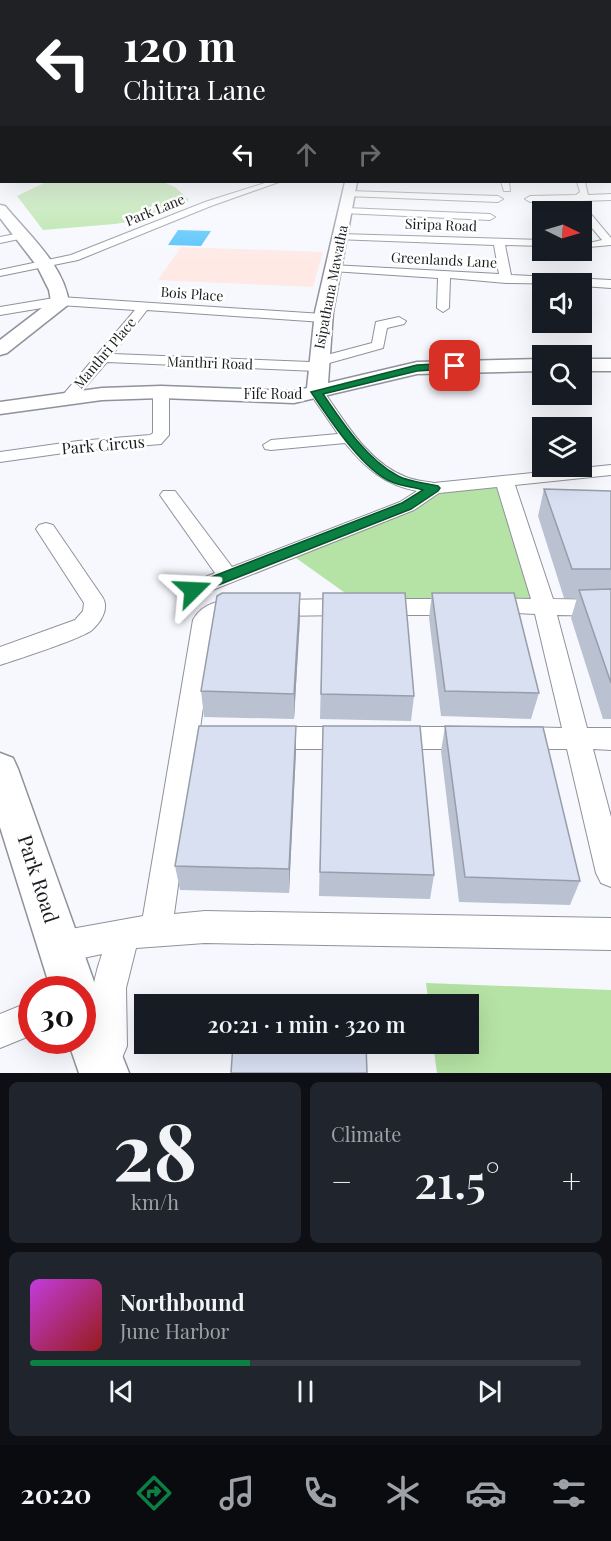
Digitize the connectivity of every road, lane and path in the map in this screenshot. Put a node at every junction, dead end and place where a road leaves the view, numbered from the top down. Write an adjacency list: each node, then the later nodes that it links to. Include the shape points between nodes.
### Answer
1 (272, 183): 17 (street, Park Lane, via 208,204 74,258)
2 (581, 183): 4 (street, via 585,193)
3 (353, 185): 6 (street); 9 (main road, Isipathana Mawatha)
4 (581, 197): 5 (street); 7 (street); 14 (street, via 575,202)
5 (611, 197)
6 (498, 199)
7 (530, 199)
8 (0, 209): 11 (main road)
9 (345, 211): 10 (street); 12 (main road, Isipathana Mawatha)
10 (490, 218)
11 (20, 236): 13 (street); 17 (main road)
12 (339, 237): 15 (street, Siripa Road); 18 (main road, Isipathana Mawatha)
13 (0, 240)
14 (597, 241)
15 (499, 242): 16 (street, Siripa Road); 21 (street)
16 (532, 243)
17 (45, 265): 19 (street, Park Lane); 25 (main road)
18 (332, 268): 20 (street, Greenlands Lane); 29 (main road, Isipathana Mawatha)
19 (0, 273)
20 (444, 275): 21 (street, Greenlands Lane); 27 (street)
21 (506, 279): 22 (street, Greenlands Lane)
22 (532, 281)
23 (592, 283): 24 (street, Greenlands Lane)
24 (611, 284)
25 (60, 301): 26 (street, Bois Place); 28 (street, Bois Place); 31 (main road)
26 (144, 306): 29 (street, Bois Place); 32 (street, Manthri Place)
27 (443, 308)
28 (0, 311)
29 (322, 318): 33 (main road, Isipathana Mawatha)
30 (399, 321): 33 (street, Manthri Road, via 381,325 378,345)
31 (0, 349)
32 (103, 358): 33 (street, Manthri Road); 39 (street, Manthri Place)
33 (316, 364): 38 (main road, Isipathana Mawatha)
34 (532, 365): 38 (main road, Fife Road, via 417,368)
35 (592, 365): 36 (main road)
36 (611, 365)
37 (161, 392): 38 (main road, Fife Road, via 294,397); 39 (main road, Fife Road); 43 (street, Park Circus, via 161,435 155,440)
38 (317, 392): 41 (street)
39 (67, 399): 40 (main road, Fife Road)
40 (0, 408)
41 (348, 438): 42 (street); 46 (street, via 394,479)
42 (271, 445)
43 (0, 457)
44 (611, 470): 45 (street)
45 (504, 480): 46 (street); 51 (street)
46 (434, 488): 49 (street, via 406,506)
47 (169, 495): 49 (street)
48 (46, 529): 53 (street, via 95,603 94,613 83,626)
49 (228, 576): 50 (street)
50 (193, 590)
51 (544, 606): 52 (street); 55 (street); 60 (street, via 220,608 211,612 204,620 197,738)
52 (611, 608)
53 (0, 656)
54 (245, 738): 55 (street)
55 (577, 738): 56 (street); 59 (street)
56 (611, 739)
57 (0, 769): 58 (main road, Park Road)
58 (11, 832): 62 (main road, Park Road)
59 (611, 873)
60 (141, 932): 61 (street, via 205,927); 62 (street); 68 (street, via 114,958 108,988)
61 (611, 934)
62 (60, 947): 63 (main road, Park Road)
63 (69, 976)
64 (18, 1023): 65 (street)
65 (0, 1031)
66 (96, 1052): 67 (main road)
67 (104, 1073)
68 (112, 1073)

